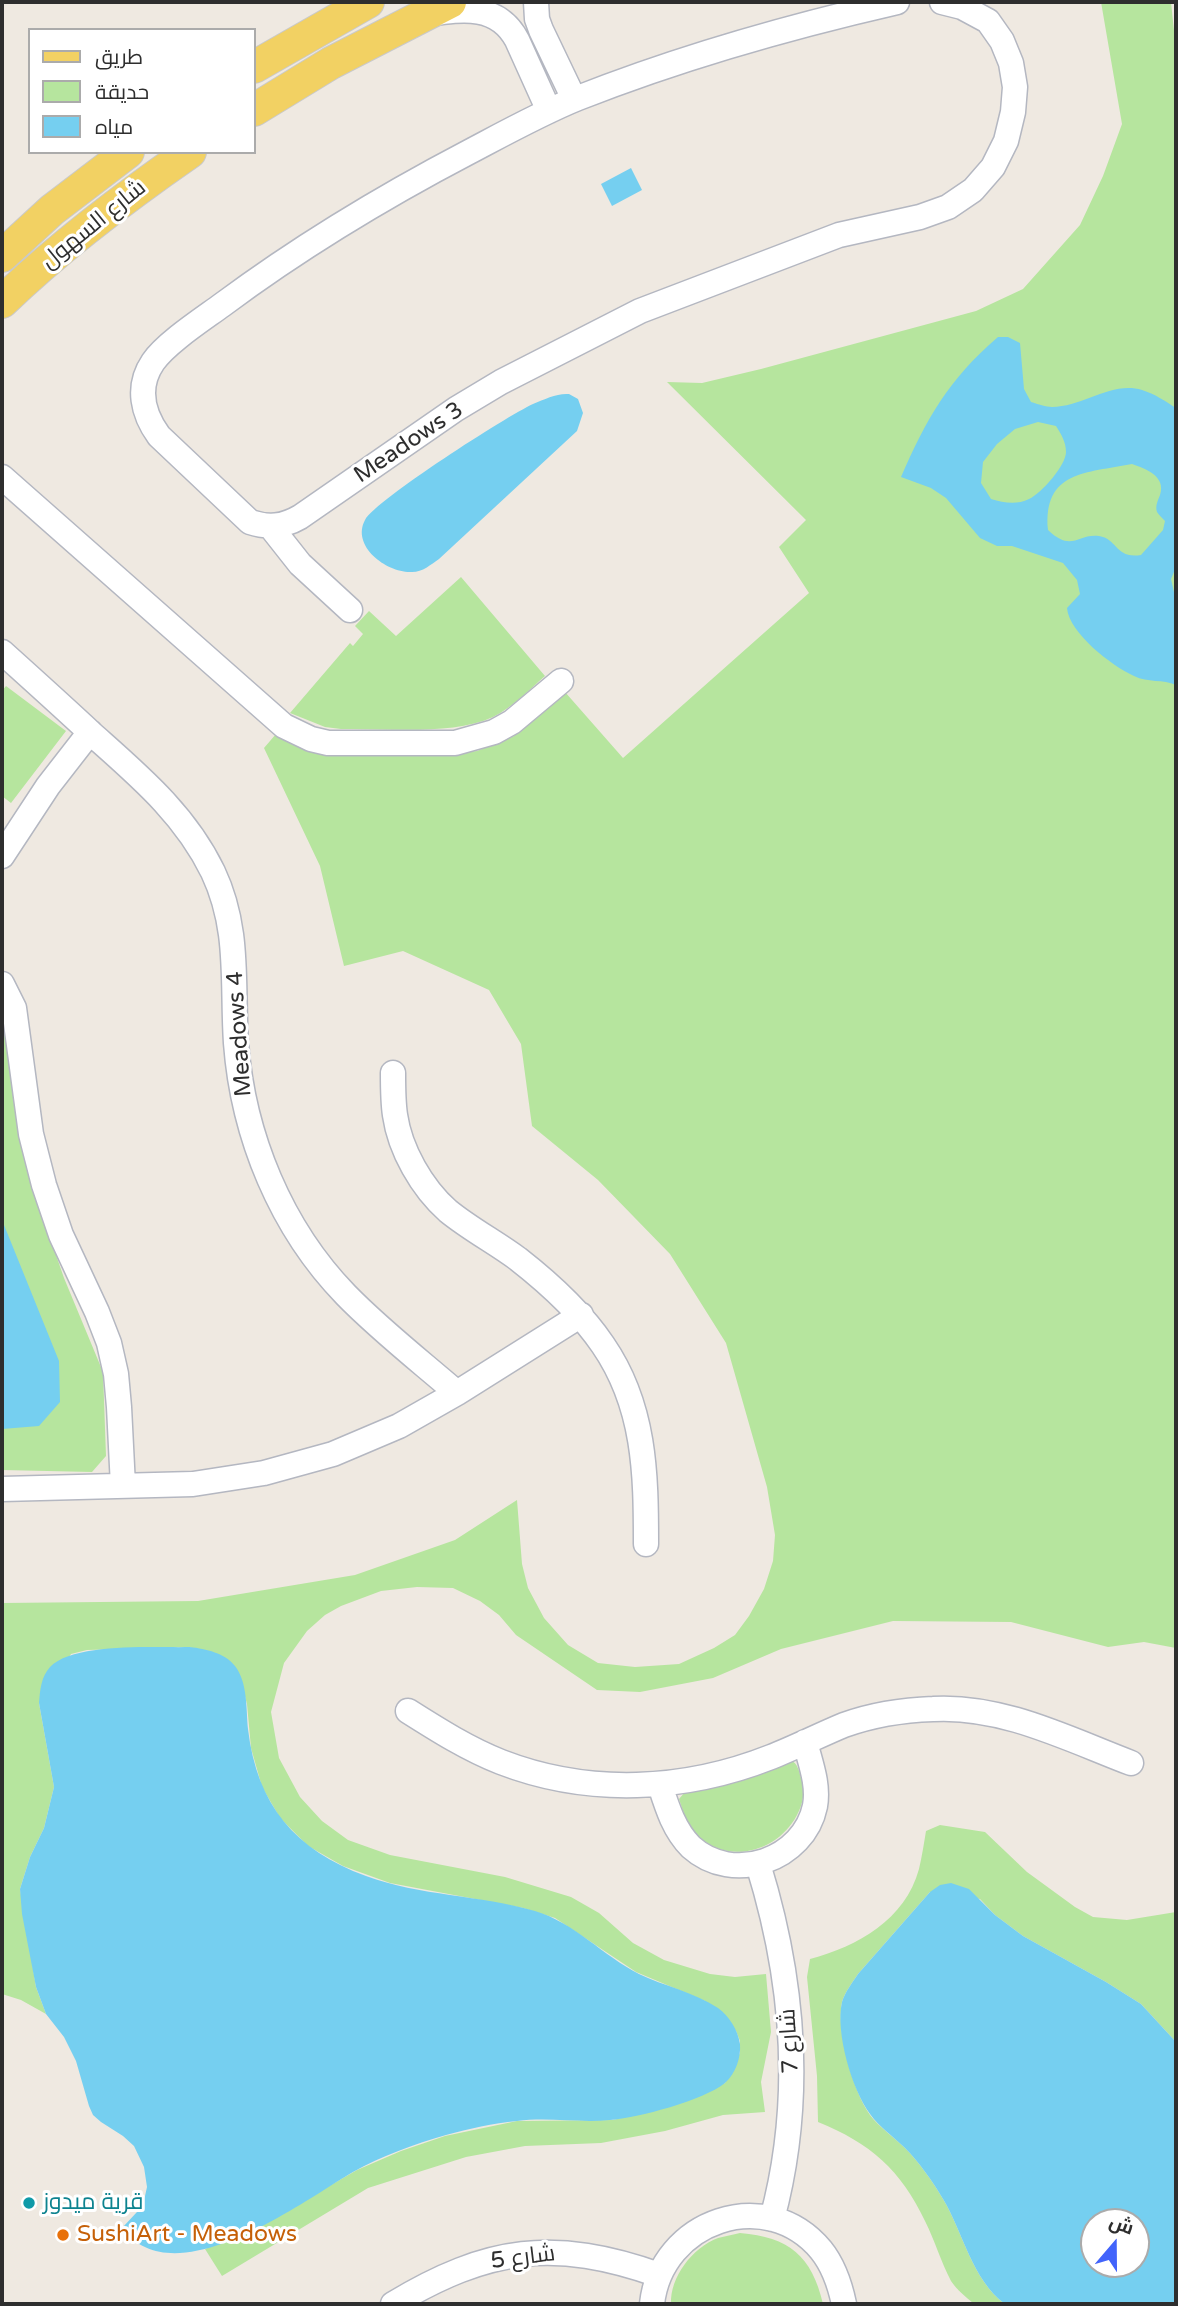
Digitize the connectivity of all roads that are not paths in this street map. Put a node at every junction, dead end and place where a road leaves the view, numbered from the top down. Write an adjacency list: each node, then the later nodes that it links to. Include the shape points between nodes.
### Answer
1 (368, 2): 7 (main road)
2 (897, 2): 8 (street, via 756,37)
3 (942, 2): 16 (street, Meadows 3, via 988,21 1011,63 1015,88 1006,141 993,167 973,190 920,218 839,235 640,311 500,382 291,523)
4 (436, 8): 6 (street, via 489,13); 9 (main road)
5 (536, 10): 6 (street); 8 (street)
6 (512, 30): 10 (street)
7 (256, 66)
8 (574, 99): 10 (street)
9 (256, 109)
10 (549, 111): 16 (street, via 442,166 315,241 216,309 153,362 143,391 154,429 250,522)
11 (125, 154): 13 (main road, شارع السهول, via 52,210)
12 (187, 154): 14 (main road, شارع السهول, via 76,238)
13 (2, 256)
14 (2, 302)
15 (2, 477): 19 (street, via 285,726 311,739 345,744 475,739 512,722)
16 (270, 526): 17 (street, via 300,564)
17 (350, 610)
18 (2, 652): 20 (street, Meadows 4)
19 (561, 681)
20 (90, 732): 21 (street); 25 (street, Meadows 4, via 174,811 214,873 234,944 236,1043 243,1098 258,1152 280,1203 345,1294)
21 (2, 856)
22 (2, 984): 26 (street, via 14,1008 31,1134 44,1185 109,1343 116,1374)
23 (393, 1073): 24 (street, via 395,1117 423,1182 447,1210 524,1264)
24 (581, 1315): 25 (street); 28 (street, via 605,1347 637,1419 644,1458)
25 (457, 1393): 26 (street, via 399,1426 333,1454 264,1473 205,1482)
26 (123, 1486): 27 (street)
27 (2, 1489)
28 (646, 1544)
29 (408, 1711): 32 (street, via 501,1762 553,1778 606,1785)
30 (806, 1742): 31 (street, via 847,1724 890,1713 980,1711 1023,1722); 32 (street, via 735,1769); 33 (street, via 816,1785 808,1826 779,1856)
31 (1131, 1763)
32 (660, 1785): 33 (street, via 677,1830 692,1848 736,1866)
33 (758, 1864): 34 (street, شارع 7, via 780,1945 792,2062 788,2138)
34 (772, 2219): 35 (street, via 744,2216 718,2220 693,2233 673,2252); 38 (street, via 799,2230 821,2250 837,2275)
35 (659, 2275): 36 (street, شارع 5, via 620,2261 538,2252 458,2269); 37 (street)
36 (393, 2304)
37 (652, 2304)
38 (844, 2304)

